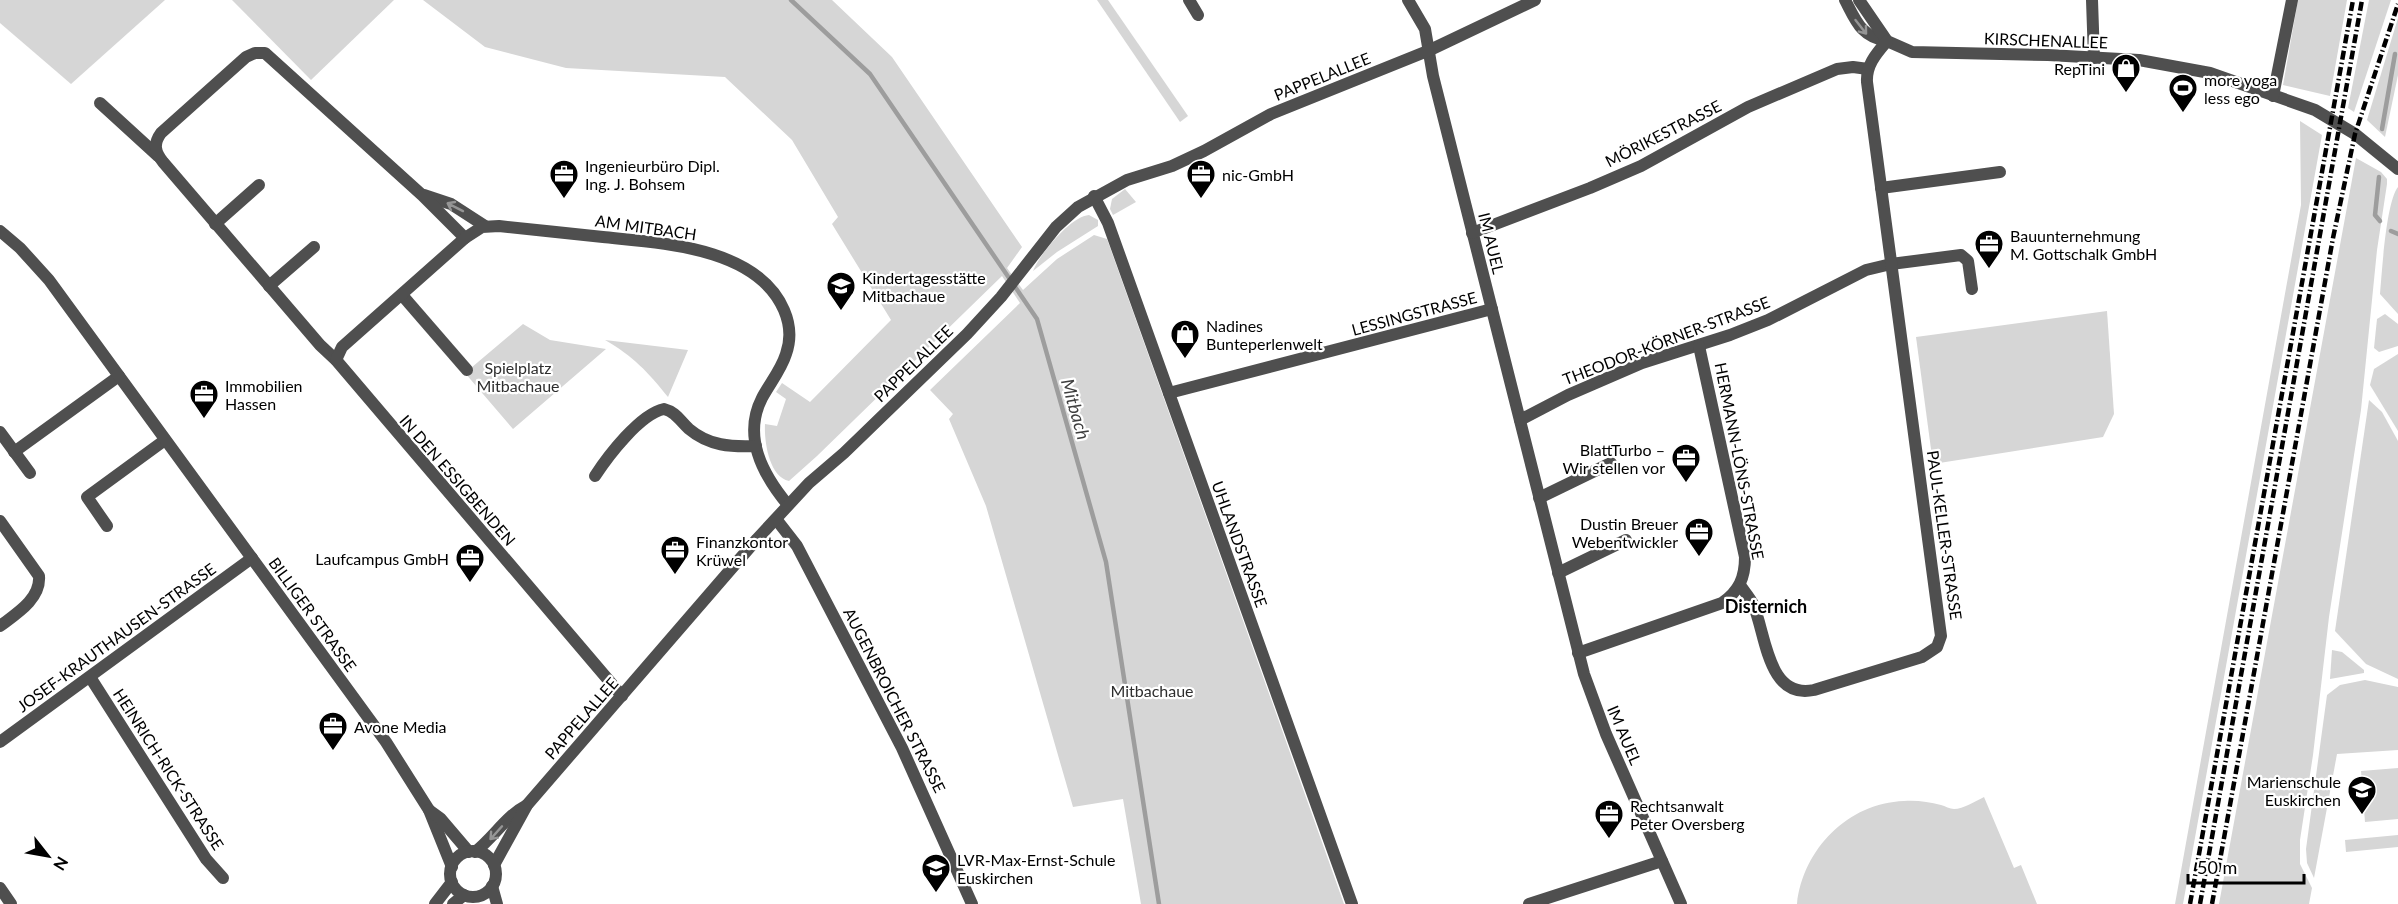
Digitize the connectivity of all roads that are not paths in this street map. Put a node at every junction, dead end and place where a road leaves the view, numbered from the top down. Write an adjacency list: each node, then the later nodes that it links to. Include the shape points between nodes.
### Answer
1 (1189, 0): 8 (street)
2 (1408, 0): 10 (street, IM AUEL, via 1425,29)
3 (1535, 0): 10 (street, PAPPELALLEE)
4 (1845, 0): 9 (street, KIRSCHENALLEE, one-way to 9, via 1867,35)
5 (1859, 0): 9 (street, KIRSCHENALLEE)
6 (2092, 0): 11 (street)
7 (2292, 0): 13 (street)
8 (1198, 15)
9 (1887, 41): 11 (street, KIRSCHENALLEE, via 1919,54); 12 (street)
10 (1430, 50): 21 (street, PAPPELALLEE, via 1280,110 1190,158); 25 (street, IM AUEL)
11 (2094, 58): 13 (street, KIRSCHENALLEE, via 2195,69)
12 (1868, 69): 19 (street, PAUL-KELLER-STRASSE); 25 (street, MÖRIKESTRASSE, via 1837,69 1748,107 1616,177)
13 (2273, 96): 16 (street, KIRSCHENALLEE, via 2340,124)
14 (100, 103): 15 (street, IN DEN ESSIGBENDEN)
15 (158, 156): 20 (street, via 155,146 161,133 246,57 265,53); 22 (street, IN DEN ESSIGBENDEN)
16 (2398, 169)
17 (2000, 172): 19 (street)
18 (259, 185): 22 (street)
19 (1881, 188): 28 (street, PAUL-KELLER-STRASSE)
20 (422, 195): 23 (street, one-way to 20, via 451,204); 26 (street)
21 (1094, 196): 37 (street, UHLANDSTRASSE, via 1108,223); 47 (street, PAPPELALLEE, via 1056,226 1012,283 950,351)
22 (215, 224): 29 (street, IN DEN ESSIGBENDEN)
23 (485, 226): 26 (street); 41 (street, AM MITBACH, via 683,247 728,260 762,280 782,305 789,340 782,363 758,409 754,427)
24 (0, 231): 36 (street, BILLIGER STRASSE, via 41,270)
25 (1472, 233): 32 (street, IM AUEL)
26 (465, 238): 31 (street)
27 (314, 247): 29 (street)
28 (1891, 264): 30 (street, via 1961,255 1968,261); 33 (street, THEODOR-KÖRNER-STRASSE, via 1866,270 1768,320); 54 (street, PAUL-KELLER-STRASSE, via 1942,630 1940,641 1922,657 1814,690 1798,690 1786,685 1776,674 1753,604)
29 (269, 286): 34 (street, IN DEN ESSIGBENDEN)
30 (1972, 289)
31 (402, 295): 34 (street, via 342,347); 35 (street)
32 (1492, 309): 37 (street, LESSINGSTRASSE); 38 (street, IM AUEL)
33 (1699, 346): 38 (street, THEODOR-KÖRNER-STRASSE, via 1616,374); 54 (street, HERMANN-LÖNS-STRASSE, via 1745,557)
34 (336, 360): 58 (street, IN DEN ESSIGBENDEN)
35 (467, 370)
36 (119, 376): 40 (street, BILLIGER STRASSE); 42 (street)
37 (1169, 393): 76 (street, UHLANDSTRASSE)
38 (1520, 420): 46 (street, IM AUEL)
39 (0, 432): 42 (street)
40 (165, 440): 50 (street, via 87,497); 52 (street, BILLIGER STRASSE)
41 (756, 446): 45 (street, via 730,447 706,440 676,414 664,409 653,413 614,448); 47 (street, AM MITBACH, via 770,483)
42 (14, 452): 44 (street)
43 (1611, 463): 46 (street)
44 (30, 473)
45 (595, 476)
46 (1539, 498): 53 (street, IM AUEL)
47 (788, 505): 48 (street, PAPPELALLEE)
48 (776, 519): 58 (street, PAPPELALLEE); 75 (street, AUGENBROICHER STRASSE, via 797,546 898,739)
49 (0, 521): 55 (street, via 39,576 40,584 27,605)
50 (107, 526)
51 (1626, 540): 53 (street)
52 (252, 558): 57 (street, JOSEF-KRAUTHAUSEN-STRASSE); 61 (street, BILLIGER STRASSE, via 386,742)
53 (1558, 573): 56 (street, IM AUEL)
54 (1740, 585): 56 (street, via 1729,598 1712,607)
55 (0, 626)
56 (1578, 653): 63 (street, IM AUEL, via 1606,734)
57 (90, 677): 59 (street, JOSEF-KRAUTHAUSEN-STRASSE); 66 (street, HEINRICH-RICK-STRASSE, via 206,860)
58 (622, 696): 60 (street, PAPPELALLEE)
59 (0, 742)
60 (527, 806): 62 (street, PAPPELALLEE, one-way to 62, via 514,812 486,843); 64 (street, PAPPELALLEE)
61 (429, 810): 62 (street, BILLIGER STRASSE); 65 (street, BILLIGER STRASSE)
62 (472, 852): 64 (street, via 486,856); 65 (street, via 458,857)
63 (1662, 861): 77 (street); 78 (street, IM AUEL)
64 (494, 865): 68 (street, via 496,876)
65 (452, 867): 67 (street)
66 (223, 878)
67 (452, 882): 70 (street, via 457,890); 72 (street)
68 (492, 886): 70 (street); 74 (street)
69 (0, 888): 71 (street)
70 (472, 898): 73 (street)
71 (11, 904)
72 (435, 904)
73 (453, 904)
74 (497, 904)
75 (972, 904)
76 (1352, 904)
77 (1529, 904)
78 (1681, 904)

